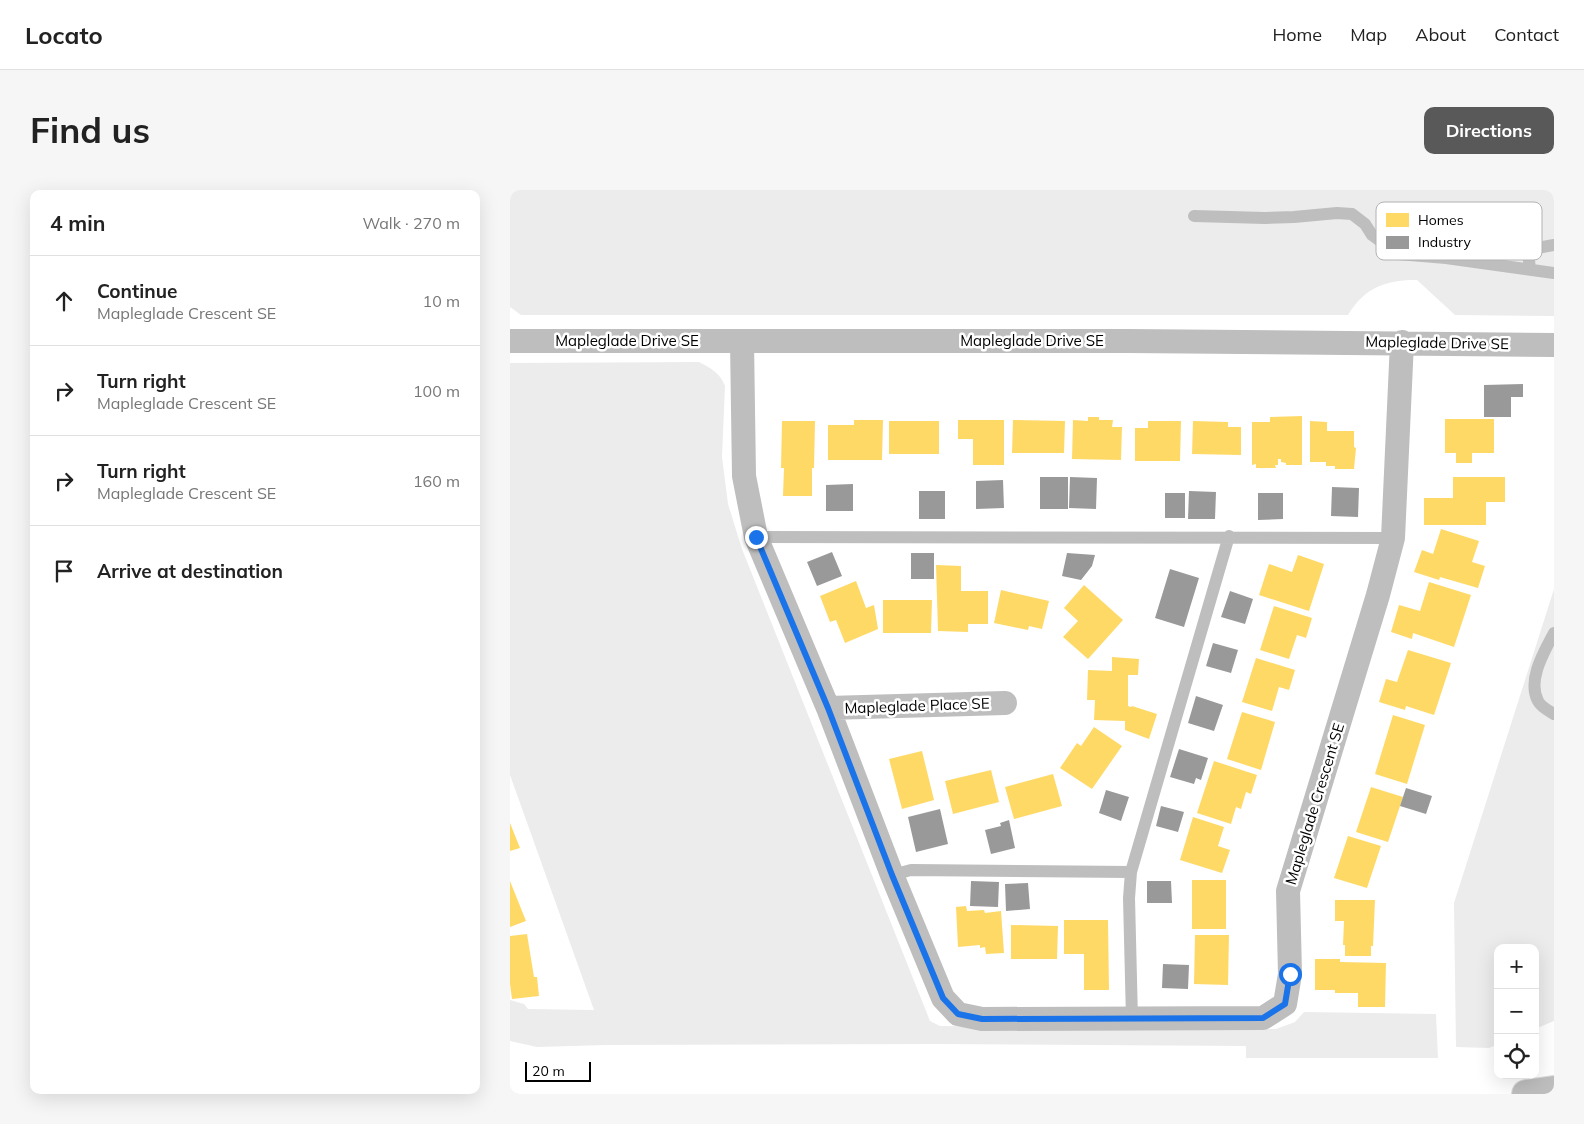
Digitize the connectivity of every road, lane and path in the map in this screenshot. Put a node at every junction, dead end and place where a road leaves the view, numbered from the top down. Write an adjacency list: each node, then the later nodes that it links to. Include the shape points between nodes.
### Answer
1 (1194, 216): 2 (lane, via 1294,218 1352,214)
2 (1376, 238)
3 (1461, 260): 5 (lane)
4 (1529, 260): 5 (lane)
5 (1530, 269): 6 (lane)
6 (1554, 273)
7 (742, 340): 8 (street, Mapleglade Drive SE); 9 (street, Mapleglade Drive SE); 12 (street, Mapleglade Crescent SE, via 744,476)
8 (510, 342)
9 (1402, 342): 10 (street, Mapleglade Drive SE); 13 (street, Mapleglade Crescent SE)
10 (1554, 344)
11 (1229, 536): 12 (lane); 13 (lane); 18 (lane)
12 (756, 537): 16 (street, Mapleglade Crescent SE)
13 (1393, 538): 20 (street, Mapleglade Crescent SE, via 1288,891 1290,974 1285,1004 1263,1018)
14 (1554, 633): 17 (lane, via 1534,684 1538,702)
15 (1005, 703): 16 (street, Mapleglade Place SE)
16 (828, 708): 19 (street, Mapleglade Crescent SE)
17 (1554, 714)
18 (1131, 872): 19 (lane, via 911,870); 20 (lane)
19 (892, 875): 20 (street, Mapleglade Crescent SE, via 943,998 958,1014 982,1019)
20 (1132, 1019)
21 (1554, 1090): 22 (highway)
22 (1526, 1094)

